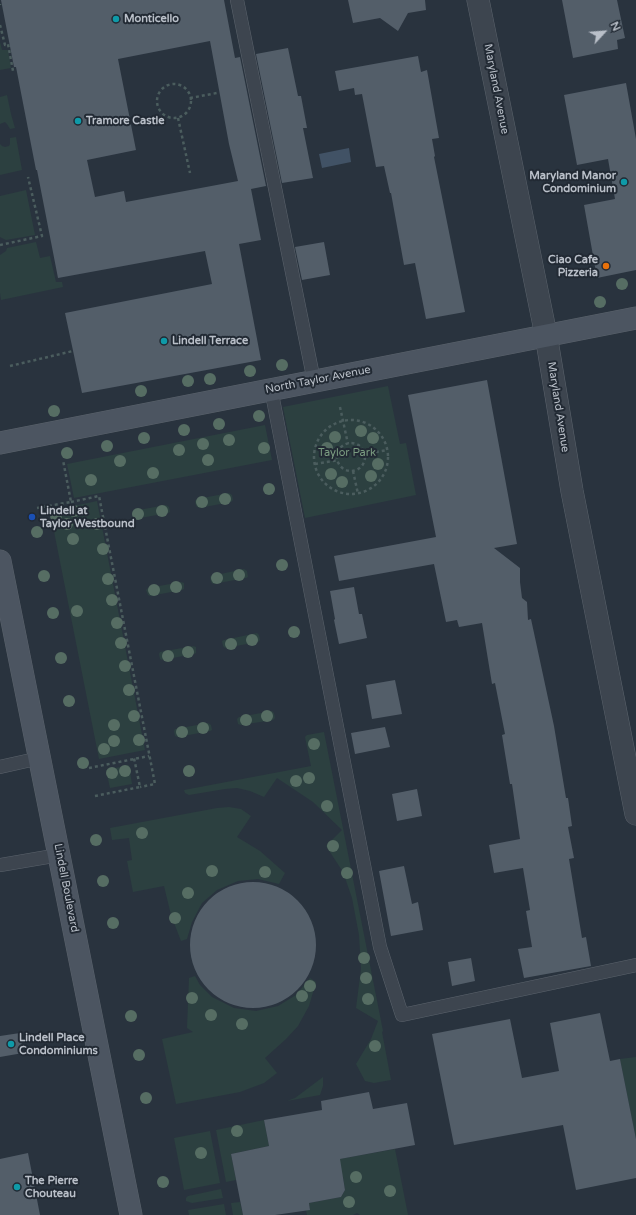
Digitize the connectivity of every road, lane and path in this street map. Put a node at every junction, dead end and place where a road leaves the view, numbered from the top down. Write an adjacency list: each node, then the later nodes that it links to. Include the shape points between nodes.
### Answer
1 (237, 0): 15 (lane)
2 (478, 0): 12 (street, Maryland Avenue)
3 (1, 25): 4 (path, via 4,45 8,44)
4 (13, 71)
5 (218, 93): 6 (path)
6 (190, 98): 7 (path, via 190,108); 7 (path, via 184,87 174,84 168,85 160,92 157,103 162,113)
7 (178, 118): 8 (path)
8 (190, 173)
9 (28, 177): 10 (path, via 42,236)
10 (0, 245)
11 (636, 318): 12 (main road, North Taylor Avenue)
12 (546, 335): 15 (main road, North Taylor Avenue); 38 (street, Maryland Avenue, via 572,491)
13 (73, 351): 14 (path)
14 (10, 366)
15 (314, 381): 16 (main road, North Taylor Avenue)
16 (271, 390): 19 (main road, North Taylor Avenue); 41 (lane, via 380,947 402,1015)
17 (340, 407): 18 (path)
18 (343, 421): 20 (path); 21 (path, via 355,420 376,430); 25 (path, via 326,429 320,436 314,454)
19 (0, 443)
20 (348, 444): 22 (path, via 361,447); 24 (path, via 338,452)
21 (387, 450): 22 (path); 27 (path, via 388,462 384,474 368,490)
22 (364, 454): 26 (path, via 363,463)
23 (63, 460): 28 (path)
24 (338, 460): 25 (path); 26 (path, via 345,469)
25 (315, 464): 27 (path, via 318,475 325,484 345,494)
26 (353, 470): 27 (path)
27 (358, 494)
28 (70, 502): 29 (path); 31 (path, via 99,496)
29 (37, 508)
30 (0, 561): 32 (main road, Lindell Boulevard)
31 (149, 756): 33 (path); 36 (path, via 155,784)
32 (40, 758): 34 (lane); 39 (main road, Lindell Boulevard)
33 (134, 758): 35 (path); 36 (path)
34 (0, 767)
35 (89, 768)
36 (140, 787): 37 (path)
37 (95, 796)
38 (636, 814)
39 (59, 855): 40 (lane); 42 (main road, Lindell Boulevard)
40 (0, 865)
41 (636, 965)
42 (131, 1215)

